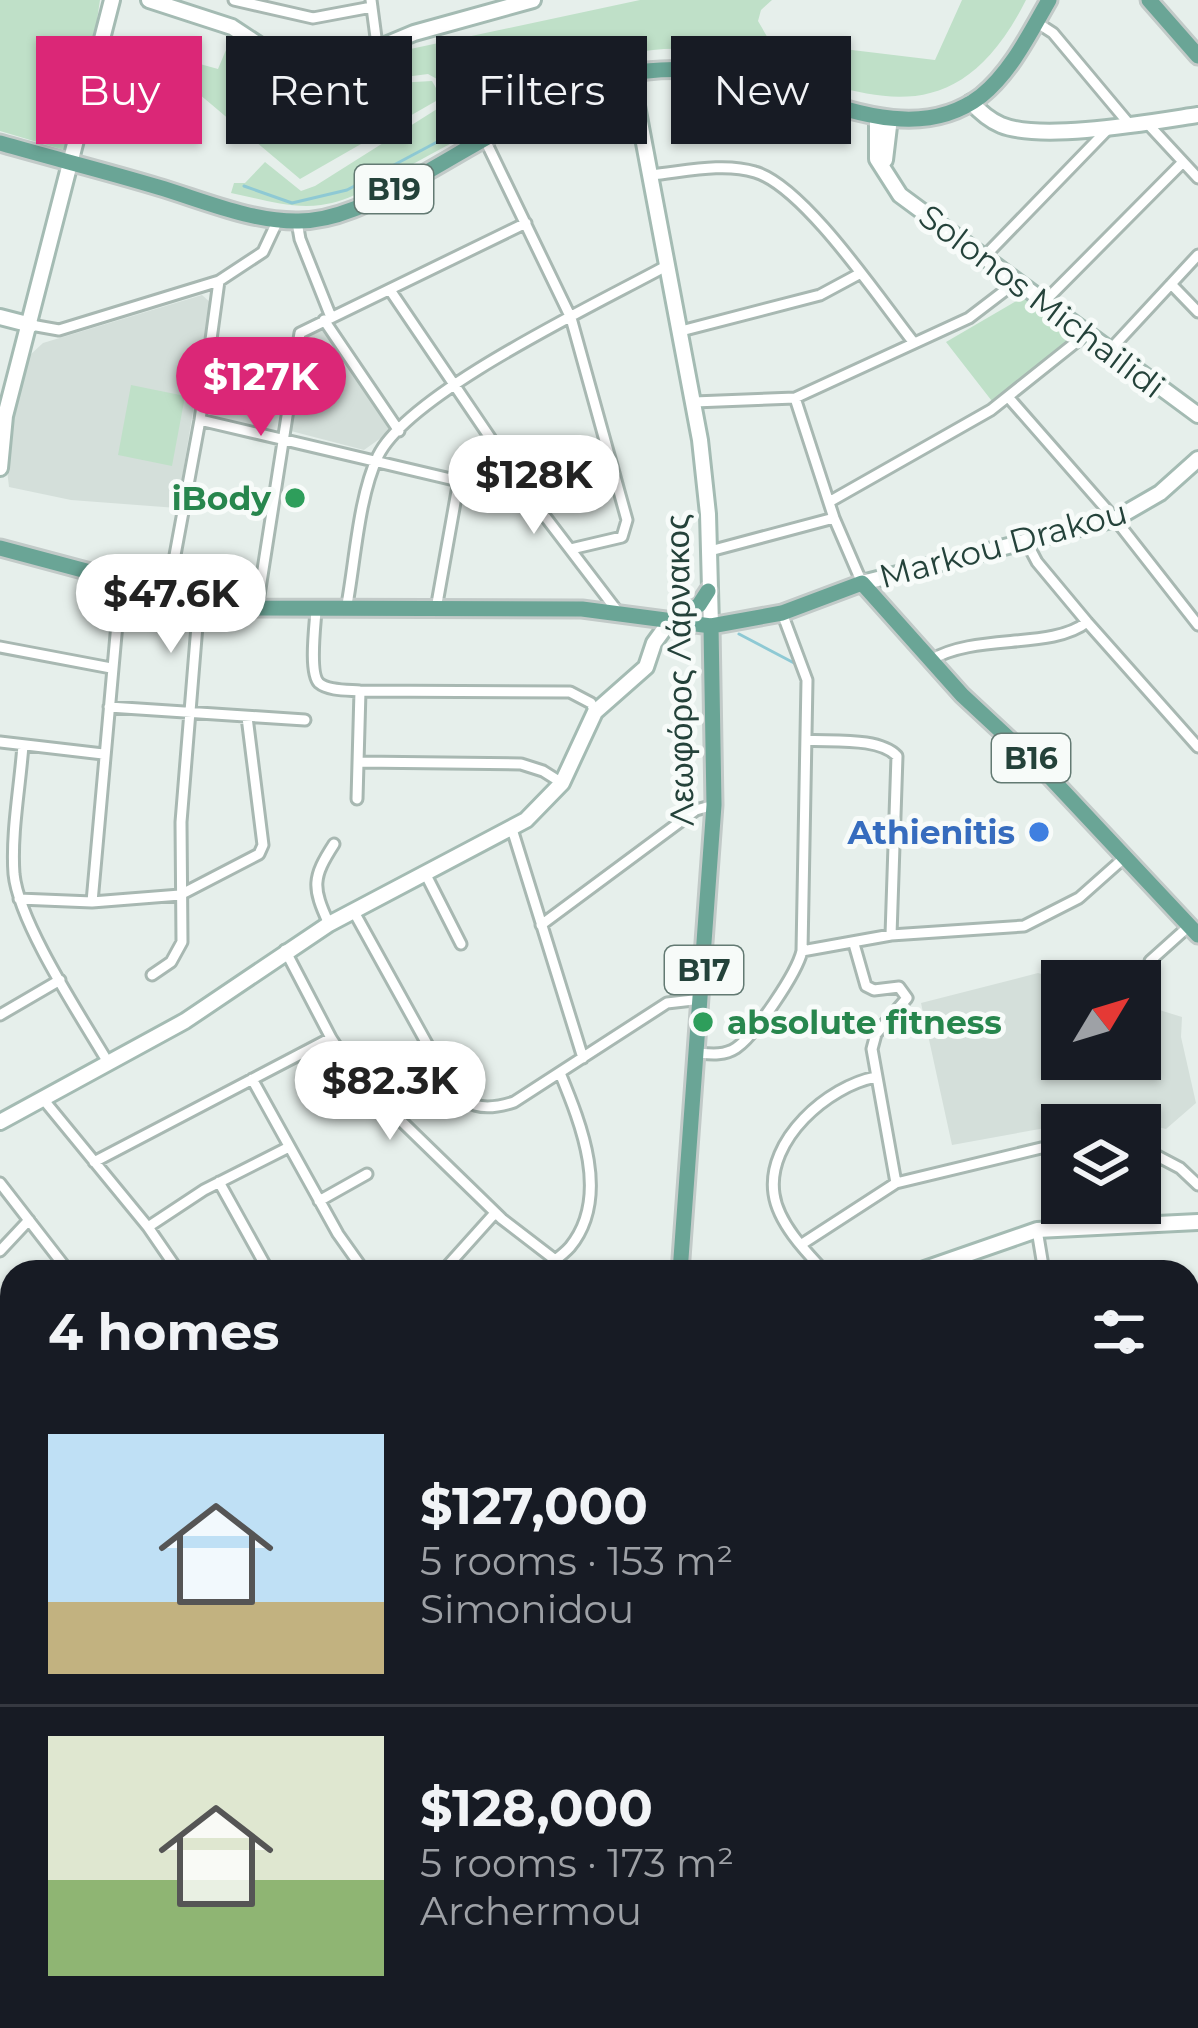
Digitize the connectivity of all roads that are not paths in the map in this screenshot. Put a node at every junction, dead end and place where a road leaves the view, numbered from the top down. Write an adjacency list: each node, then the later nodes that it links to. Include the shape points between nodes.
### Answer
1 (112, 0): 26 (street)
2 (234, 0): 7 (street)
3 (533, 0): 12 (street)
4 (1049, 0): 9 (main road)
5 (1149, 0): 13 (main road)
6 (158, 1): 10 (street)
7 (257, 3): 8 (street, via 313,18)
8 (371, 4): 11 (street)
9 (1036, 22): 15 (main road, via 999,78); 19 (street)
10 (244, 36)
11 (376, 36)
12 (411, 36)
13 (1197, 52)
14 (647, 72): 17 (main road, B19, via 717,72)
15 (971, 102): 17 (main road, B19, via 927,118); 20 (street, via 998,124 1022,130)
16 (1198, 116): 18 (street)
17 (884, 117): 33 (street, Solonos Michailidi, via 890,182)
18 (1147, 123): 19 (street); 25 (street)
19 (1130, 125): 20 (street)
20 (1110, 127): 33 (street)
21 (0, 143): 26 (main road, B19)
22 (477, 144): 30 (main road, B19, via 341,214)
23 (487, 144): 31 (street)
24 (645, 144): 27 (street, Λεωφόρος Λάρνακος)
25 (1183, 162): 28 (street); 40 (street)
26 (72, 163): 29 (main road, B19); 45 (street)
27 (651, 175): 34 (street, Λεωφόρος Λάρνακος); 35 (street, via 742,169 767,176)
28 (1198, 178)
29 (278, 220): 30 (main road, B19); 36 (street, via 263,252)
30 (297, 222): 43 (street)
31 (526, 223): 39 (street); 44 (street)
32 (1198, 256): 38 (street)
33 (983, 258): 37 (street, Solonos Michailidi)
34 (668, 266): 44 (street); 46 (street, Λεωφόρος Λάρνακος)
35 (859, 274): 46 (street, via 820,295); 48 (street)
36 (219, 281): 45 (street, via 59,330); 56 (street)
37 (1016, 282): 40 (street, Solonos Michailidi); 48 (street, via 979,312)
38 (1172, 284): 41 (street); 49 (street)
39 (390, 290): 43 (street); 50 (street)
40 (1043, 303): 47 (street, Solonos Michailidi)
41 (1198, 312)
42 (0, 317): 45 (street)
43 (327, 318): 57 (street); 58 (street, via 298,336)
44 (571, 318): 50 (street); 69 (street, via 628,529)
45 (31, 325): 54 (street)
46 (681, 331): 53 (street, Λεωφόρος Λάρνακος)
47 (1085, 335): 49 (street, Solonos Michailidi); 52 (street)
48 (914, 344): 51 (street)
49 (1108, 352): 55 (street, Solonos Michailidi)
50 (453, 385): 57 (street); 63 (street)
51 (795, 398): 53 (street); 64 (street, B16)
52 (1009, 398): 64 (street); 66 (street)
53 (694, 402): 70 (street, Λεωφόρος Λάρνακος)
54 (2, 416): 61 (street)
55 (1196, 416)
56 (200, 420): 58 (street); 75 (street)
57 (399, 430): 60 (street)
58 (284, 439): 60 (street); 77 (street)
59 (1198, 459): 66 (street, Markou Drakou, via 1160,494)
60 (376, 460): 62 (street); 80 (street)
61 (0, 468)
62 (460, 480): 63 (street); 78 (street)
63 (531, 498): 69 (street)
64 (829, 502): 65 (street, B16)
65 (834, 518): 70 (street); 73 (street, B16)
66 (1115, 519): 67 (street, Markou Drakou); 87 (street)
67 (1027, 543): 73 (street, Markou Drakou); 86 (street)
68 (0, 548): 71 (main road)
69 (571, 549): 72 (street)
70 (710, 550): 74 (street, Λεωφόρος Λάρνακος)
71 (121, 578): 75 (main road); 92 (street)
72 (593, 578): 79 (street, via 595,594); 82 (street)
73 (862, 583): 83 (main road); 91 (main road, B16)
74 (708, 591): 85 (main road); 88 (street, Λεωφόρος Λάρνακος)
75 (168, 593): 76 (main road)
76 (199, 601): 77 (main road); 96 (street)
77 (256, 608): 81 (main road)
78 (436, 609): 79 (main road); 80 (main road)
79 (582, 609): 82 (main road)
80 (346, 610): 81 (main road)
81 (316, 611): 93 (street, via 318,681)
82 (618, 612): 84 (main road)
83 (782, 613): 88 (main road); 99 (street, via 806,673)
84 (640, 616): 85 (main road); 89 (street)
85 (671, 622): 88 (main road); 89 (street)
86 (1087, 622): 91 (street, via 952,648); 102 (street)
87 (1198, 625)
88 (711, 626): 107 (main road, Λεωφόρος Λάρνακος / B17)
89 (654, 643): 95 (street, via 646,667)
90 (0, 647): 92 (street)
91 (931, 660): 110 (main road, B16)
92 (110, 668): 94 (street)
93 (360, 692): 95 (street, via 570,692); 104 (street)
94 (109, 707): 96 (street); 103 (street)
95 (596, 712): 105 (street)
96 (188, 715): 97 (street); 112 (street)
97 (247, 717): 98 (street); 112 (street, via 259,854)
98 (305, 720)
99 (806, 740): 119 (street, via 890,748 897,756); 123 (street)
100 (0, 742): 101 (street)
101 (22, 745): 103 (street); 113 (street)
102 (1198, 747)
103 (103, 754): 114 (street)
104 (360, 762): 105 (street, via 530,765); 106 (street)
105 (562, 783): 108 (street)
106 (357, 799)
107 (714, 805): 117 (street, via 696,810); 127 (main road, Λεωφόρος Λάρνακος / B17)
108 (512, 829): 111 (street); 117 (street)
109 (334, 844): 116 (street, via 315,881)
110 (1124, 858): 118 (main road, B16); 119 (street, via 1078,898 1024,926)
111 (426, 875): 115 (street); 120 (street)
112 (180, 895): 114 (street); 125 (street, via 182,942)
113 (19, 899): 114 (street); 126 (street)
114 (92, 902)
115 (354, 912): 116 (street); 130 (street)
116 (329, 924): 122 (street)
117 (541, 925): 132 (street)
118 (1194, 930): 124 (street)
119 (891, 935): 121 (street)
120 (461, 944)
121 (854, 944): 123 (street); 135 (street, via 866,986 899,987 907,998 873,1040)
122 (285, 950): 129 (street); 133 (street)
123 (802, 951): 131 (street, via 739,1046)
124 (1151, 960)
125 (152, 975)
126 (59, 980): 128 (street); 133 (street)
127 (702, 999): 131 (main road, Λεωφόρος Λάρνακος / B17); 132 (street, via 667,1004)
128 (0, 1015)
129 (331, 1038): 136 (street); 137 (street)
130 (431, 1053): 134 (street, via 462,1100 479,1108 514,1102); 137 (street)
131 (697, 1053): 165 (main road, Λεωφόρος Λάρνακος / B17)
132 (583, 1058): 134 (street)
133 (109, 1064): 138 (street)
134 (560, 1073): 164 (street, via 589,1168 581,1229)
135 (876, 1077): 147 (street); 157 (street, via 829,1097 778,1157 776,1205)
136 (252, 1078): 140 (street); 143 (street)
137 (366, 1089): 150 (street)
138 (43, 1099): 139 (street); 143 (street)
139 (0, 1122)
140 (289, 1147): 145 (street); 149 (street)
141 (1041, 1147): 147 (street)
142 (1161, 1158): 148 (street)
143 (94, 1162): 155 (street)
144 (367, 1174): 149 (street)
145 (219, 1182): 155 (street); 161 (street)
146 (0, 1183): 151 (street)
147 (896, 1183): 157 (street)
148 (1198, 1184)
149 (319, 1201): 162 (street)
150 (495, 1213): 163 (street); 164 (street)
151 (28, 1220): 158 (street); 159 (street)
152 (1161, 1222): 153 (street)
153 (1198, 1222)
154 (1117, 1224): 156 (street)
155 (148, 1227): 160 (street)
156 (1037, 1230): 167 (street); 168 (street)
157 (802, 1244): 166 (street)
158 (0, 1251)
159 (59, 1260)
160 (171, 1260)
161 (262, 1260)
162 (357, 1260)
163 (453, 1260)
164 (556, 1260)
165 (681, 1260)
166 (815, 1260)
167 (951, 1260)
168 (1042, 1260)

